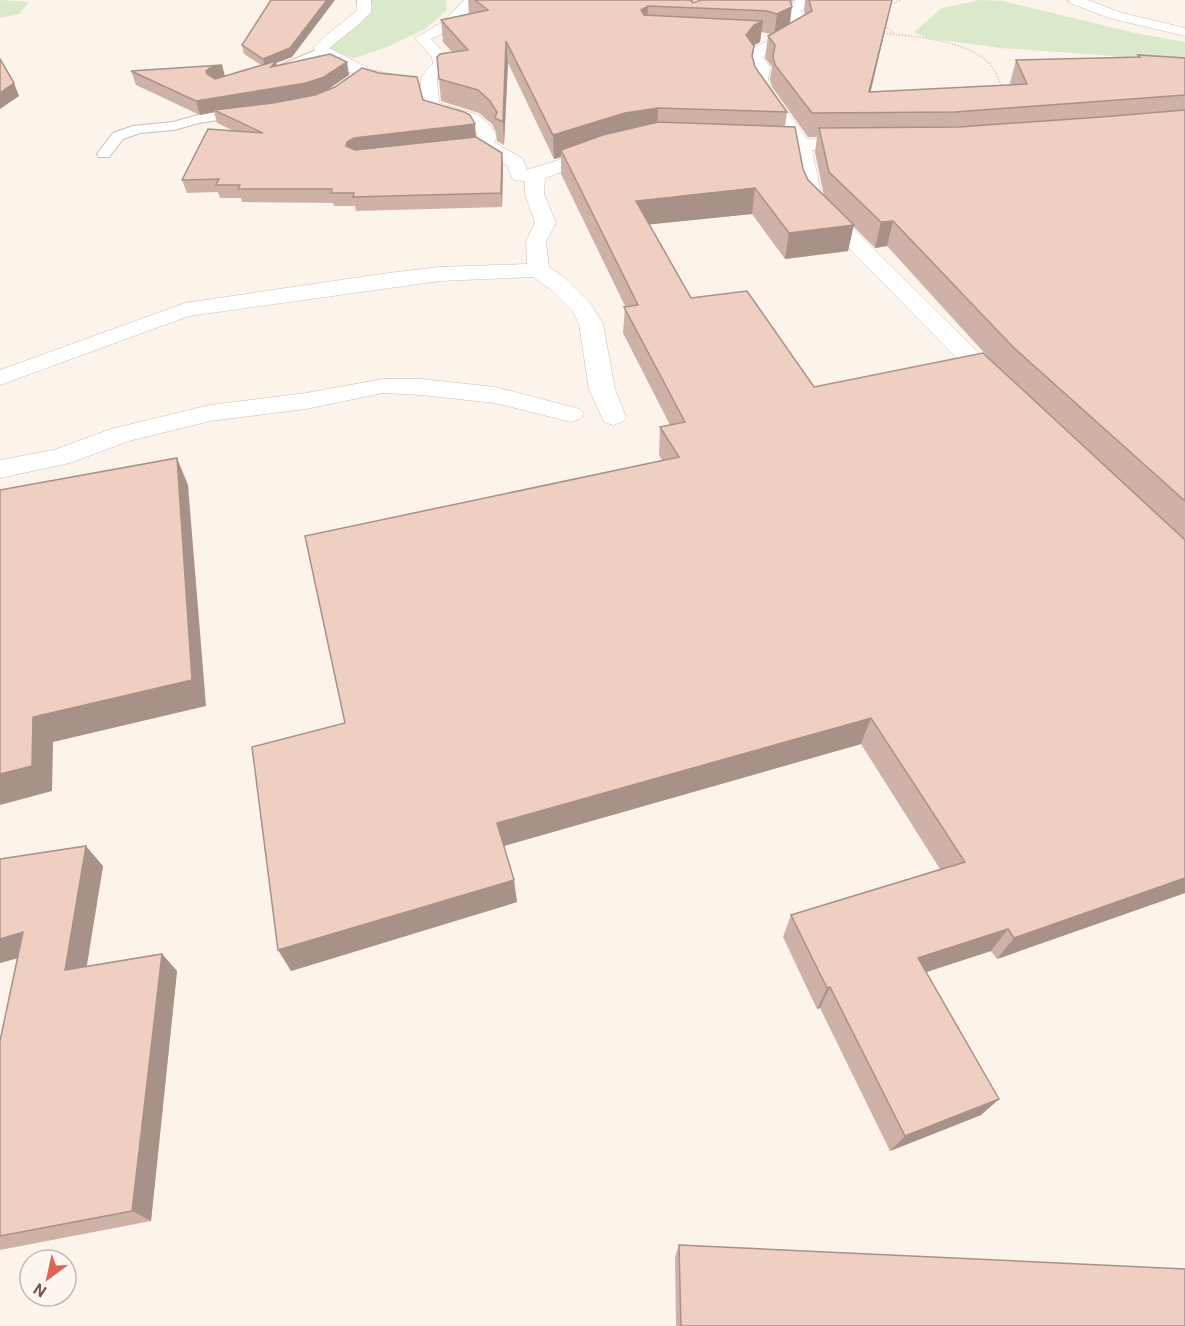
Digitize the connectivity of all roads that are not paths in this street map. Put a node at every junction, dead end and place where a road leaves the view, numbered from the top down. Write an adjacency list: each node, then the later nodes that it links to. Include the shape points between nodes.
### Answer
1 (364, 0): 6 (street, via 364,12 347,30 326,42 321,48)
2 (472, 0): 8 (street, via 448,25 422,38 439,56 441,64 429,74)
3 (1075, 0): 5 (street, via 1114,15)
4 (795, 4): 11 (street, via 793,14 800,31 772,39 754,57 762,67 760,81 766,94)
5 (1185, 32)
6 (324, 50): 7 (lane); 8 (street, via 358,76)
7 (259, 75)
8 (427, 83): 15 (street, via 431,106 477,120 485,126 488,137 478,143 516,163 520,176)
9 (261, 110): 14 (lane, via 138,129 118,136)
10 (733, 141): 11 (street)
11 (801, 144): 13 (street); 18 (street, via 813,200)
12 (622, 146): 15 (street)
13 (876, 146)
14 (105, 154)
15 (536, 176): 16 (street, via 533,183 537,206 546,227 536,242)
16 (538, 270): 17 (street, via 440,274 185,310); 20 (street, via 583,309 591,324 602,389)
17 (0, 378)
18 (1012, 400)
19 (571, 414): 21 (street, via 495,395 383,386 210,413 120,435 60,457)
20 (613, 417)
21 (0, 469)

